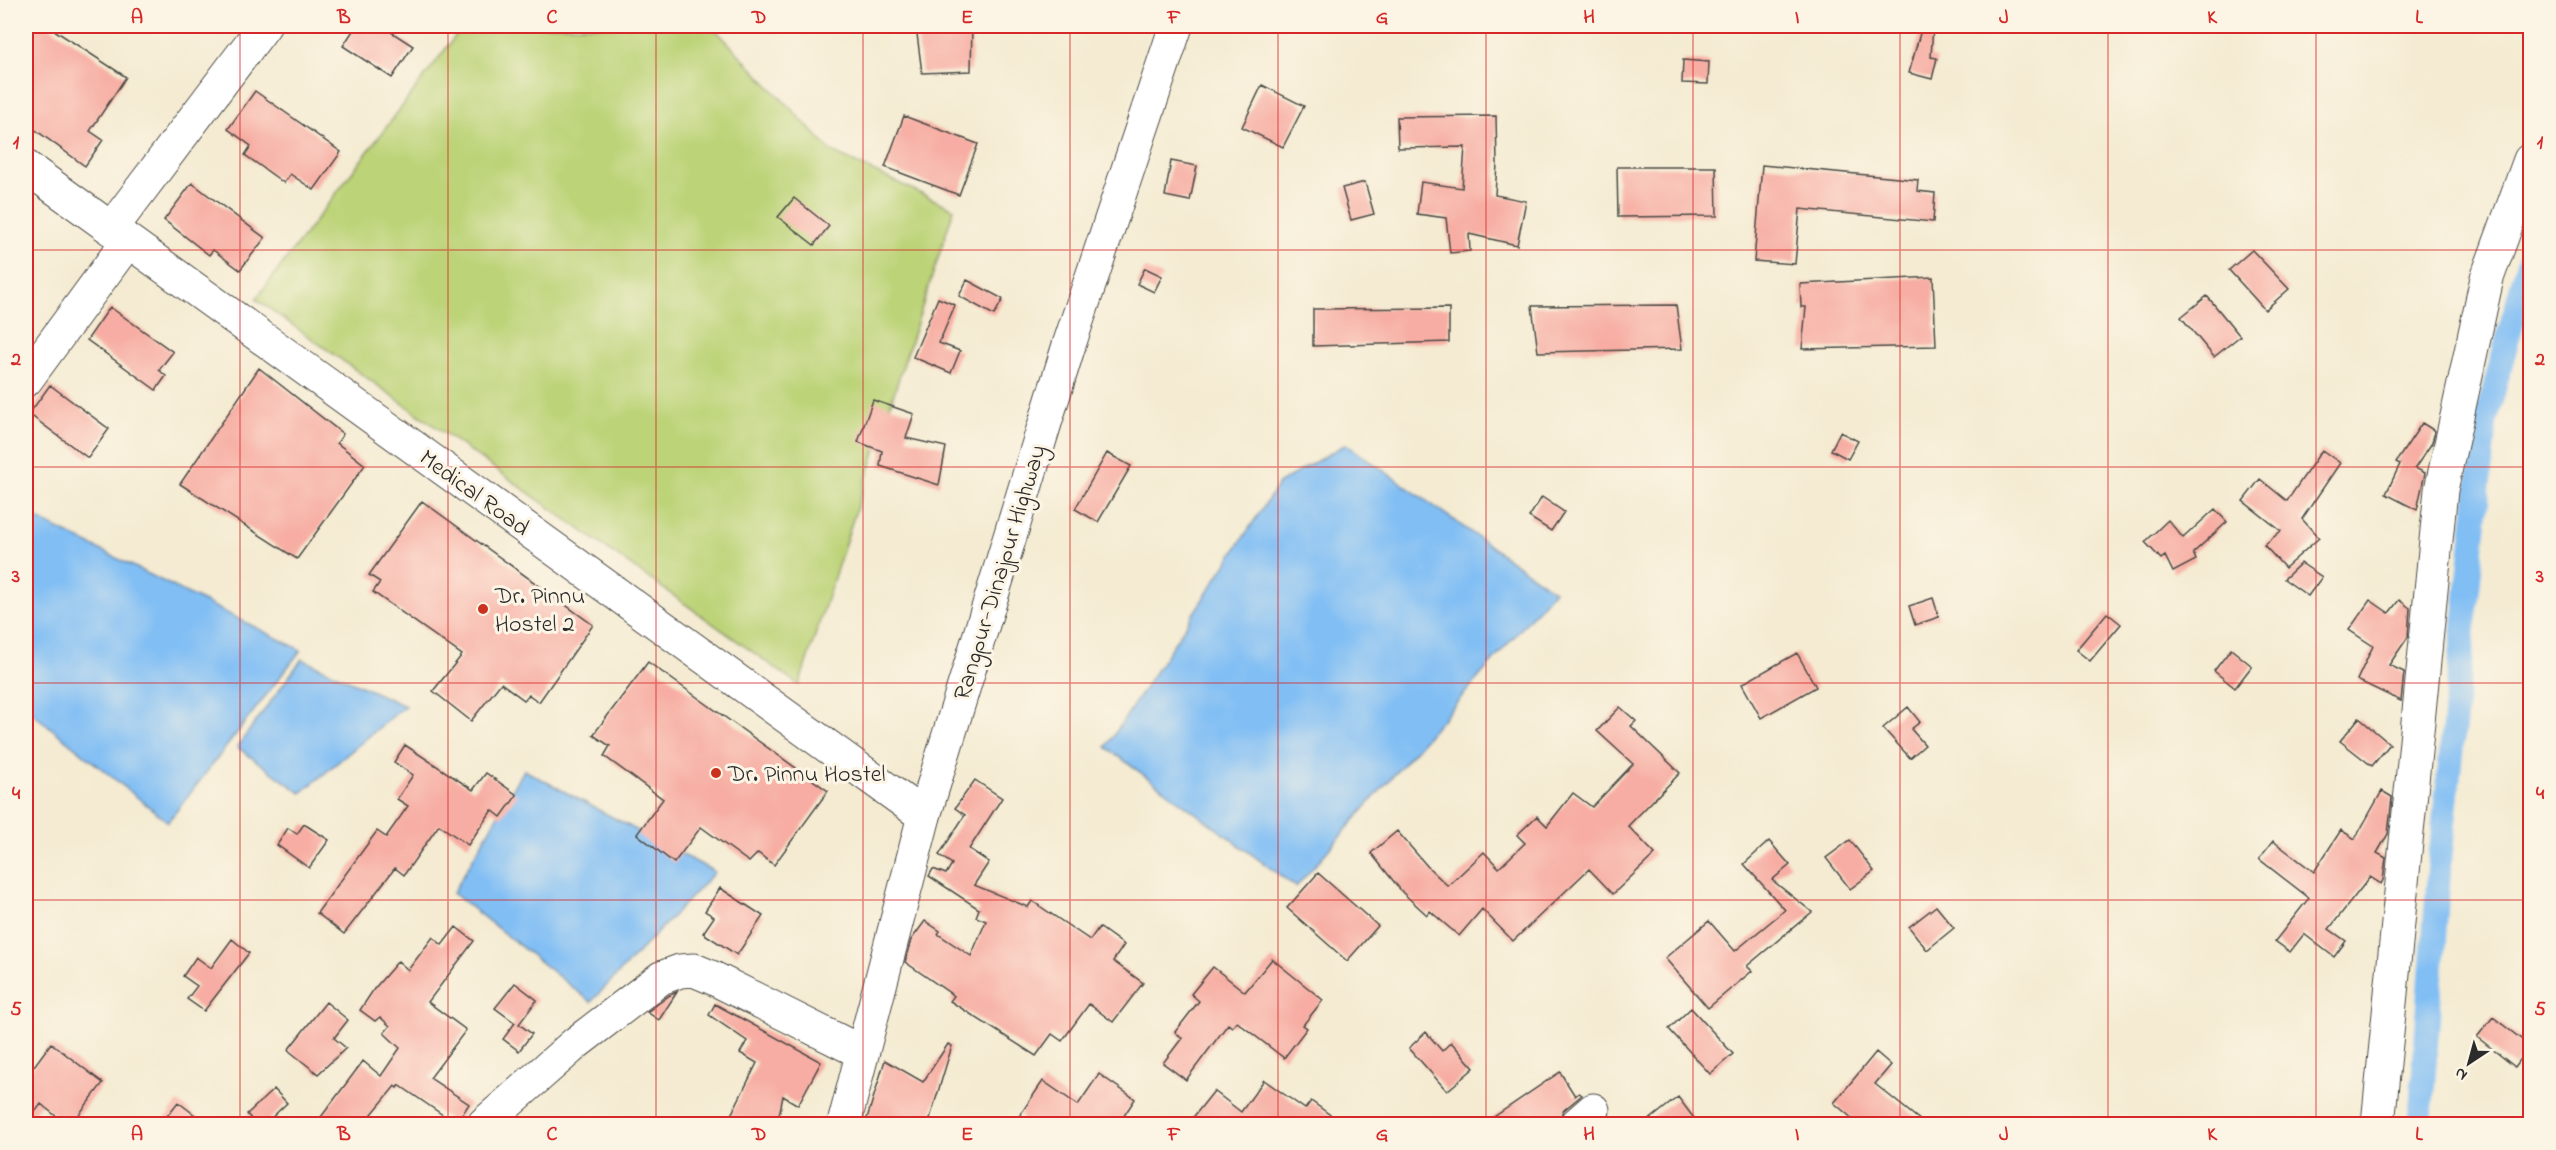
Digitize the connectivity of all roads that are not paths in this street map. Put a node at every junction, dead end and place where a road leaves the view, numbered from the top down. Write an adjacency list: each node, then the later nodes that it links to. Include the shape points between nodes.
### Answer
1 (264, 26): 6 (main road)
2 (1176, 26): 8 (main road, Rangpur-Dinajpur Highway, via 1069,345)
3 (2530, 160): 5 (main road)
4 (26, 167): 6 (main road, Medical Road)
5 (2523, 203): 12 (main road, via 2487,278 2441,490)
6 (120, 235): 7 (main road); 8 (main road, Medical Road)
7 (26, 380)
8 (924, 816): 9 (main road, Rangpur-Dinajpur Highway)
9 (861, 1052): 10 (main road, via 713,978 694,970 680,971 661,978 576,1043); 11 (main road, Rangpur-Dinajpur Highway)
10 (484, 1125)
11 (844, 1125)
12 (2378, 1125)

